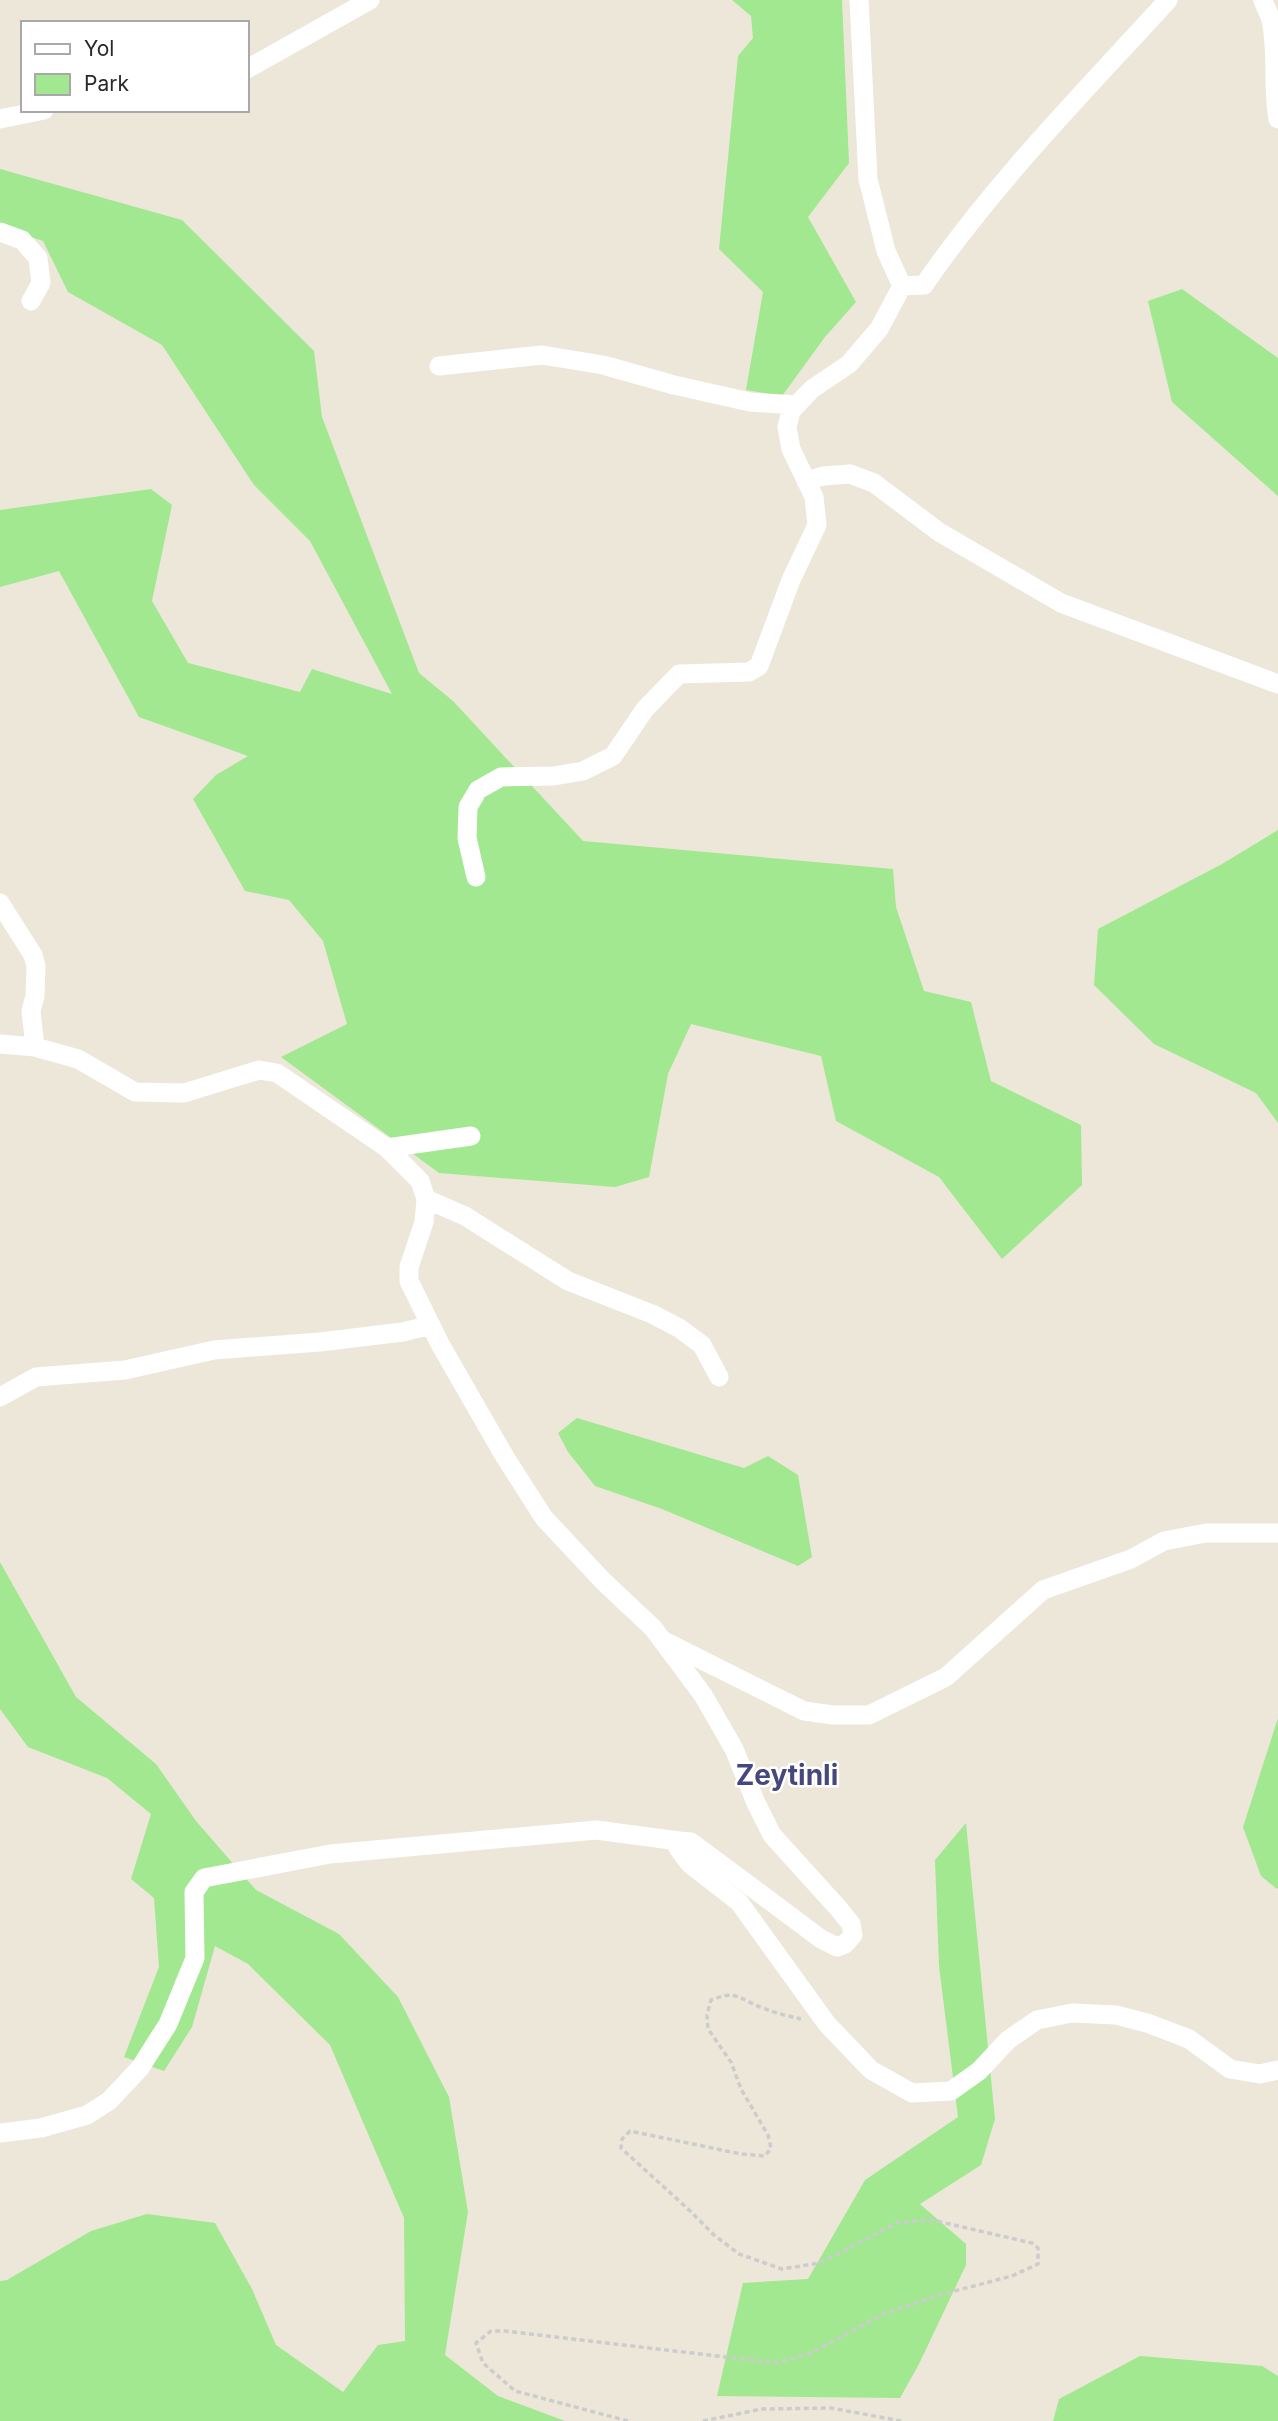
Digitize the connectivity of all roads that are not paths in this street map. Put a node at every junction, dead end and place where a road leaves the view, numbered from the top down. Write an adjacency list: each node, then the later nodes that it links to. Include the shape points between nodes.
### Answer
1 (370, 0): 5 (street)
2 (859, 0): 10 (street, via 868,179 886,251)
3 (1168, 0): 10 (street, via 954,241 924,285)
4 (1262, 0): 8 (street, via 1275,51)
5 (248, 68)
6 (34, 112): 7 (street)
7 (0, 119)
8 (1278, 119)
9 (0, 232): 11 (street, via 22,240 38,257 41,283)
10 (902, 286): 13 (street, via 879,329 849,364)
11 (30, 301)
12 (439, 366): 13 (street, via 542,355 603,365 750,402)
13 (796, 405): 14 (street, via 787,427 791,449)
14 (806, 481): 15 (street, via 850,474 874,483 939,532 1061,603); 16 (street, via 814,497 817,525 759,666 749,672 679,674 645,709 613,756 583,771 501,777 478,790 468,807 467,838)
15 (1278, 684)
16 (476, 877)
17 (0, 903): 19 (street, via 36,966 30,1011)
18 (0, 1044): 19 (street)
19 (36, 1047): 21 (street, via 78,1059 135,1092 184,1093 259,1070 276,1073)
20 (471, 1136): 21 (street)
21 (387, 1148): 22 (street, via 421,1181)
22 (426, 1199): 23 (street, via 409,1281); 24 (street, via 464,1216 568,1282 680,1328 702,1345)
23 (431, 1325): 25 (street, via 320,1342 214,1350 125,1370 36,1377); 27 (street, via 544,1518)
24 (719, 1377)
25 (0, 1397)
26 (1277, 1530): 27 (street, via 1206,1533 1164,1541 1132,1559 1043,1590 946,1677 869,1715 804,1711)
27 (662, 1640): 28 (street, via 734,1749 772,1835 839,1909 853,1935 837,1947 821,1939 691,1842)
28 (679, 1841): 29 (street, via 678,1848 690,1864 739,1902 827,2024 871,2070 912,2093 951,2091 1037,2020 1072,2013 1116,2015 1147,2023 1189,2039 1230,2069 1260,2074); 30 (street, via 596,1830 330,1854 204,1878 194,1892 195,1958 168,2024 140,2068 109,2101 87,2115)
29 (1278, 2070)
30 (0, 2133)

